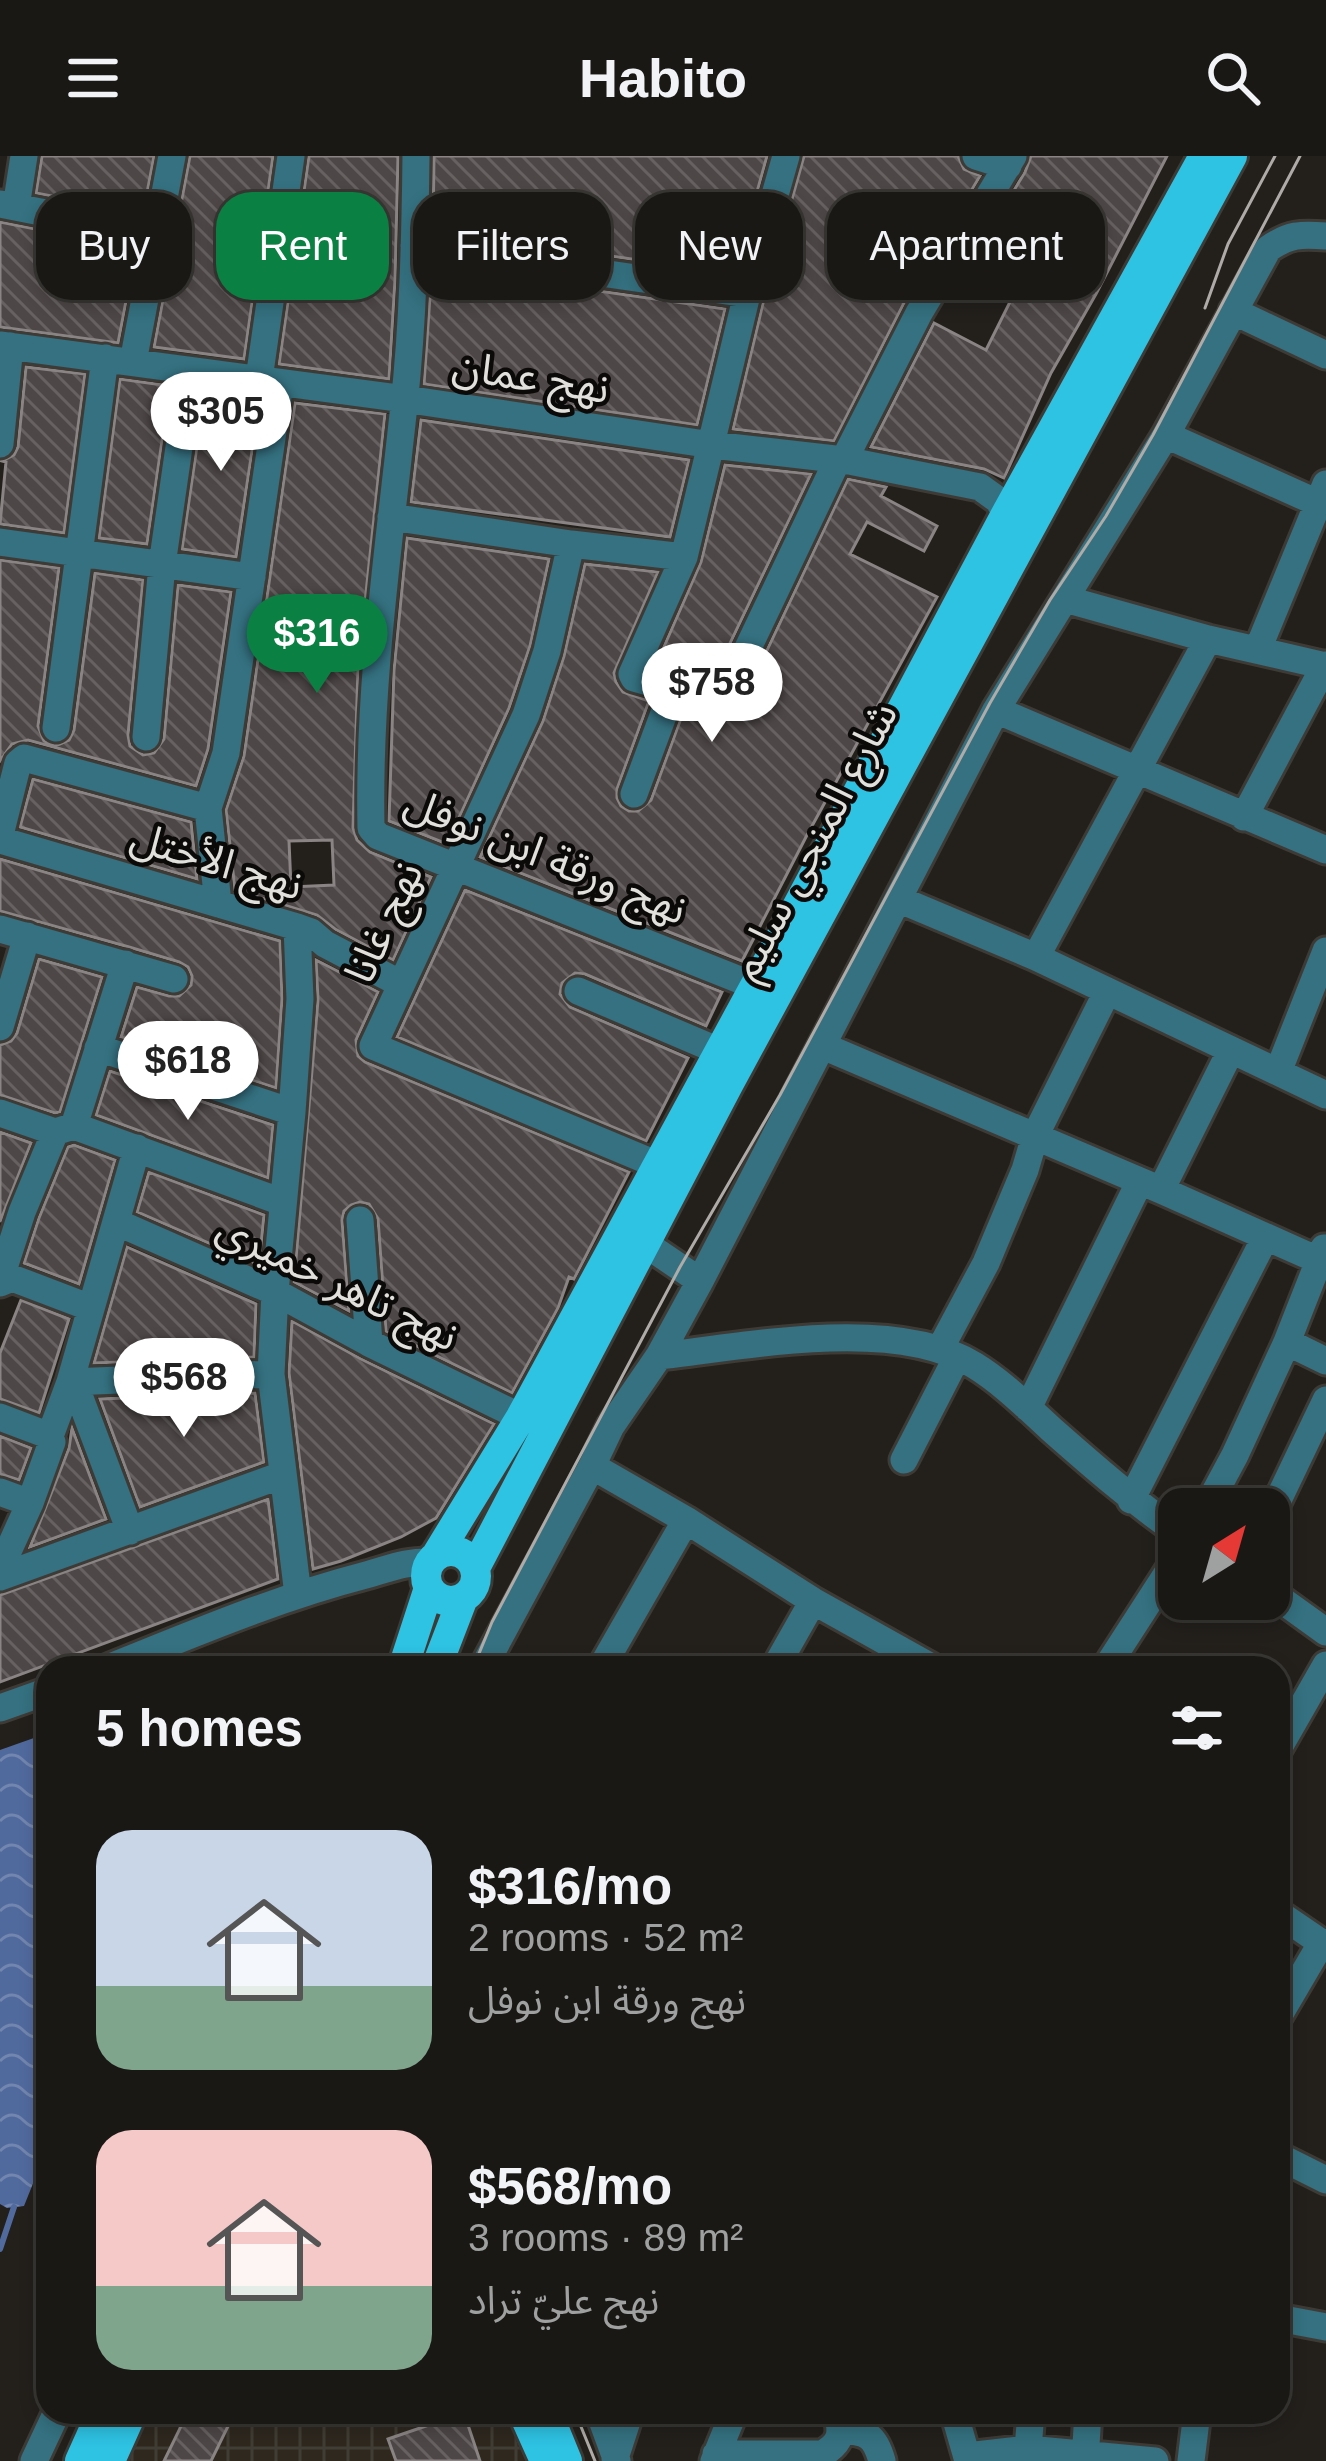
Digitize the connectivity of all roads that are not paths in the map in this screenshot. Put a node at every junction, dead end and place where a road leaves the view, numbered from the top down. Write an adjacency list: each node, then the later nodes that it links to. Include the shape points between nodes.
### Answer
1 (24, 156): 13 (street)
2 (172, 156): 10 (street)
3 (291, 156): 23 (street)
4 (416, 156): 11 (street, نهج ورقة ابن نوفل)
5 (786, 156): 12 (street)
6 (976, 156): 9 (street)
7 (1204, 156): 31 (main road, شارع المنجي سليم)
8 (1232, 156): 31 (main road, شارع المنجي سليم)
9 (1011, 161): 28 (street)
10 (165, 192)
11 (415, 192)
12 (776, 192)
13 (8, 206)
14 (1326, 236): 18 (street, via 1297,234 1268,249)
15 (413, 263): 24 (street, نهج ورقة ابن نوفل)
16 (137, 300): 21 (street)
17 (746, 300): 27 (street)
18 (1233, 311): 20 (street); 25 (street)
19 (5, 346): 21 (street, نهج عمان); 26 (street)
20 (1326, 355)
21 (119, 360): 22 (street, نهج عمان); 34 (street)
22 (190, 371): 23 (street, نهج عمان); 36 (street)
23 (270, 381): 24 (street, نهج عمان); 37 (street)
24 (405, 399): 27 (street, نهج عمان); 30 (street, نهج ورقة ابن نوفل)
25 (1166, 435): 29 (street); 38 (street)
26 (0, 444)
27 (712, 446): 28 (street, نهج عمان); 35 (street)
28 (841, 460): 31 (street, نهج عمان, via 980,487); 42 (street, via 728,692 719,699)
29 (1322, 494): 40 (street)
30 (391, 517): 33 (street); 52 (street, نهج ورقة ابن نوفل, via 373,692 371,828)
31 (1014, 527): 62 (main road, شارع المنجي سليم); 84 (main road, شارع المنجي سليم)
32 (0, 542): 34 (street)
33 (571, 544): 35 (street); 52 (street, نهج غانا, via 526,715)
34 (79, 554): 36 (street); 44 (street)
35 (684, 557): 42 (street, via 632,674)
36 (163, 565): 37 (street); 45 (street)
37 (252, 577): 48 (street, via 226,753)
38 (1065, 599): 39 (street); 43 (street)
39 (1208, 639): 40 (street); 46 (street)
40 (1258, 649): 41 (street)
41 (1326, 666): 49 (street)
42 (673, 689): 47 (street)
43 (996, 710): 46 (street); 53 (street)
44 (56, 728)
45 (146, 737)
46 (1136, 768): 49 (street); 58 (street)
47 (634, 794)
48 (208, 808): 50 (street, via 24,758); 54 (street)
49 (1244, 817): 51 (street)
50 (0, 837): 54 (street, نهج الأختل)
51 (1326, 850)
52 (457, 865): 61 (street, نهج غانا); 62 (street, نهج ورقة ابن نوفل)
53 (898, 899): 58 (street); 66 (street)
54 (218, 904): 55 (street, نهج الأختل)
55 (297, 927): 61 (street, نهج الأختل); 72 (street)
56 (13, 933): 59 (street); 65 (street)
57 (1326, 951): 70 (street)
58 (1036, 957): 64 (street)
59 (125, 964): 60 (street); 67 (street)
60 (174, 979)
61 (401, 984): 77 (street, نهج غانا, via 374,1046)
62 (755, 986): 69 (main road, شارع المنجي سليم)
63 (578, 991): 69 (street)
64 (1107, 992): 68 (street); 75 (street)
65 (0, 1027)
66 (823, 1046): 75 (street); 87 (street)
67 (98, 1048): 72 (street); 74 (street)
68 (1231, 1050): 70 (street); 78 (street)
69 (719, 1051): 77 (main road, شارع المنجي سليم)
70 (1278, 1072): 71 (street)
71 (1326, 1095)
72 (292, 1112): 79 (street)
73 (0, 1113): 74 (street)
74 (64, 1129): 76 (street); 80 (street)
75 (1035, 1136): 78 (street); 92 (street)
76 (137, 1148): 79 (street); 82 (street)
77 (658, 1165): 99 (main road, شارع المنجي سليم)
78 (1151, 1185): 83 (street); 98 (street)
79 (282, 1202): 88 (street)
80 (11, 1208): 86 (street)
81 (360, 1220): 91 (street)
82 (116, 1222): 88 (street, نهج تاهر خميري); 89 (street)
83 (1265, 1238): 85 (street); 108 (street)
84 (644, 1243): 87 (street); 113 (main road, شارع المنجي سليم)
85 (1323, 1252): 90 (street)
86 (0, 1281): 89 (street, via 12,1278)
87 (700, 1281): 93 (street)
88 (274, 1292): 91 (street, نهج تاهر خميري); 95 (street)
89 (92, 1308): 96 (street)
90 (1287, 1342): 94 (street); 105 (street)
91 (369, 1343): 99 (street, نهج تاهر خميري)
92 (948, 1353): 93 (street, via 841,1339); 98 (street); 102 (street)
93 (659, 1356): 103 (street)
94 (1326, 1360)
95 (271, 1374): 96 (street); 104 (street)
96 (72, 1382): 101 (street); 112 (street)
97 (1326, 1400): 106 (street)
98 (1028, 1408): 108 (street)
99 (521, 1417): 114 (main road, شارع المنجي سليم)
100 (0, 1418): 101 (street)
101 (50, 1436): 109 (street)
102 (904, 1460)
103 (592, 1466): 111 (street); 125 (street)
104 (282, 1475): 112 (street); 117 (street)
105 (1217, 1488)
106 (1284, 1488)
107 (0, 1492): 109 (street)
108 (1130, 1500): 110 (street)
109 (30, 1503): 115 (street)
110 (1158, 1519)
111 (686, 1520): 119 (street); 126 (street)
112 (130, 1531): 115 (street)
113 (475, 1568): 114 (main road, via 450,1551); 118 (main road, via 476,1582)
114 (430, 1572): 117 (street, via 401,1563); 118 (main road, via 440,1599); 123 (main road, شارع المنجي سليم)
115 (0, 1573)
116 (1158, 1588): 129 (street)
117 (298, 1595): 122 (street)
118 (463, 1598): 124 (main road)
119 (813, 1601): 127 (street); 128 (street)
120 (1290, 1602): 121 (street)
121 (1323, 1620)
122 (138, 1656)
123 (406, 1656)
124 (441, 1656)
125 (489, 1656)
126 (608, 1656)
127 (782, 1656)
128 (912, 1656)
129 (1114, 1656)
130 (1326, 1664): 133 (street)
131 (36, 1695): 132 (street)
132 (0, 1708)
133 (1290, 1728)
134 (1290, 1920): 135 (street)
135 (1324, 1944): 136 (street)
136 (1290, 1998)
137 (1290, 2167): 138 (street)
138 (1326, 2180)
139 (1290, 2320): 140 (street)
140 (1326, 2327)
141 (51, 2424): 161 (street)
142 (97, 2424): 162 (main road)
143 (127, 2424): 163 (main road)
144 (529, 2424): 164 (main road)
145 (552, 2424): 165 (main road)
146 (602, 2424): 160 (street)
147 (626, 2424): 160 (street)
148 (729, 2424): 156 (street)
149 (838, 2424): 157 (street, via 834,2447 822,2454)
150 (844, 2424): 166 (street, via 870,2436)
151 (958, 2424): 159 (street)
152 (1030, 2424): 155 (street)
153 (1087, 2424): 158 (street)
154 (1196, 2424): 168 (street)
155 (1028, 2449): 158 (street); 159 (street)
156 (715, 2457): 157 (street)
157 (759, 2457)
158 (1085, 2457): 167 (street)
159 (968, 2458)
160 (616, 2460)
161 (34, 2461)
162 (80, 2461)
163 (110, 2461)
164 (545, 2461)
165 (567, 2461)
166 (882, 2461)
167 (1155, 2461)
168 (1191, 2461)

